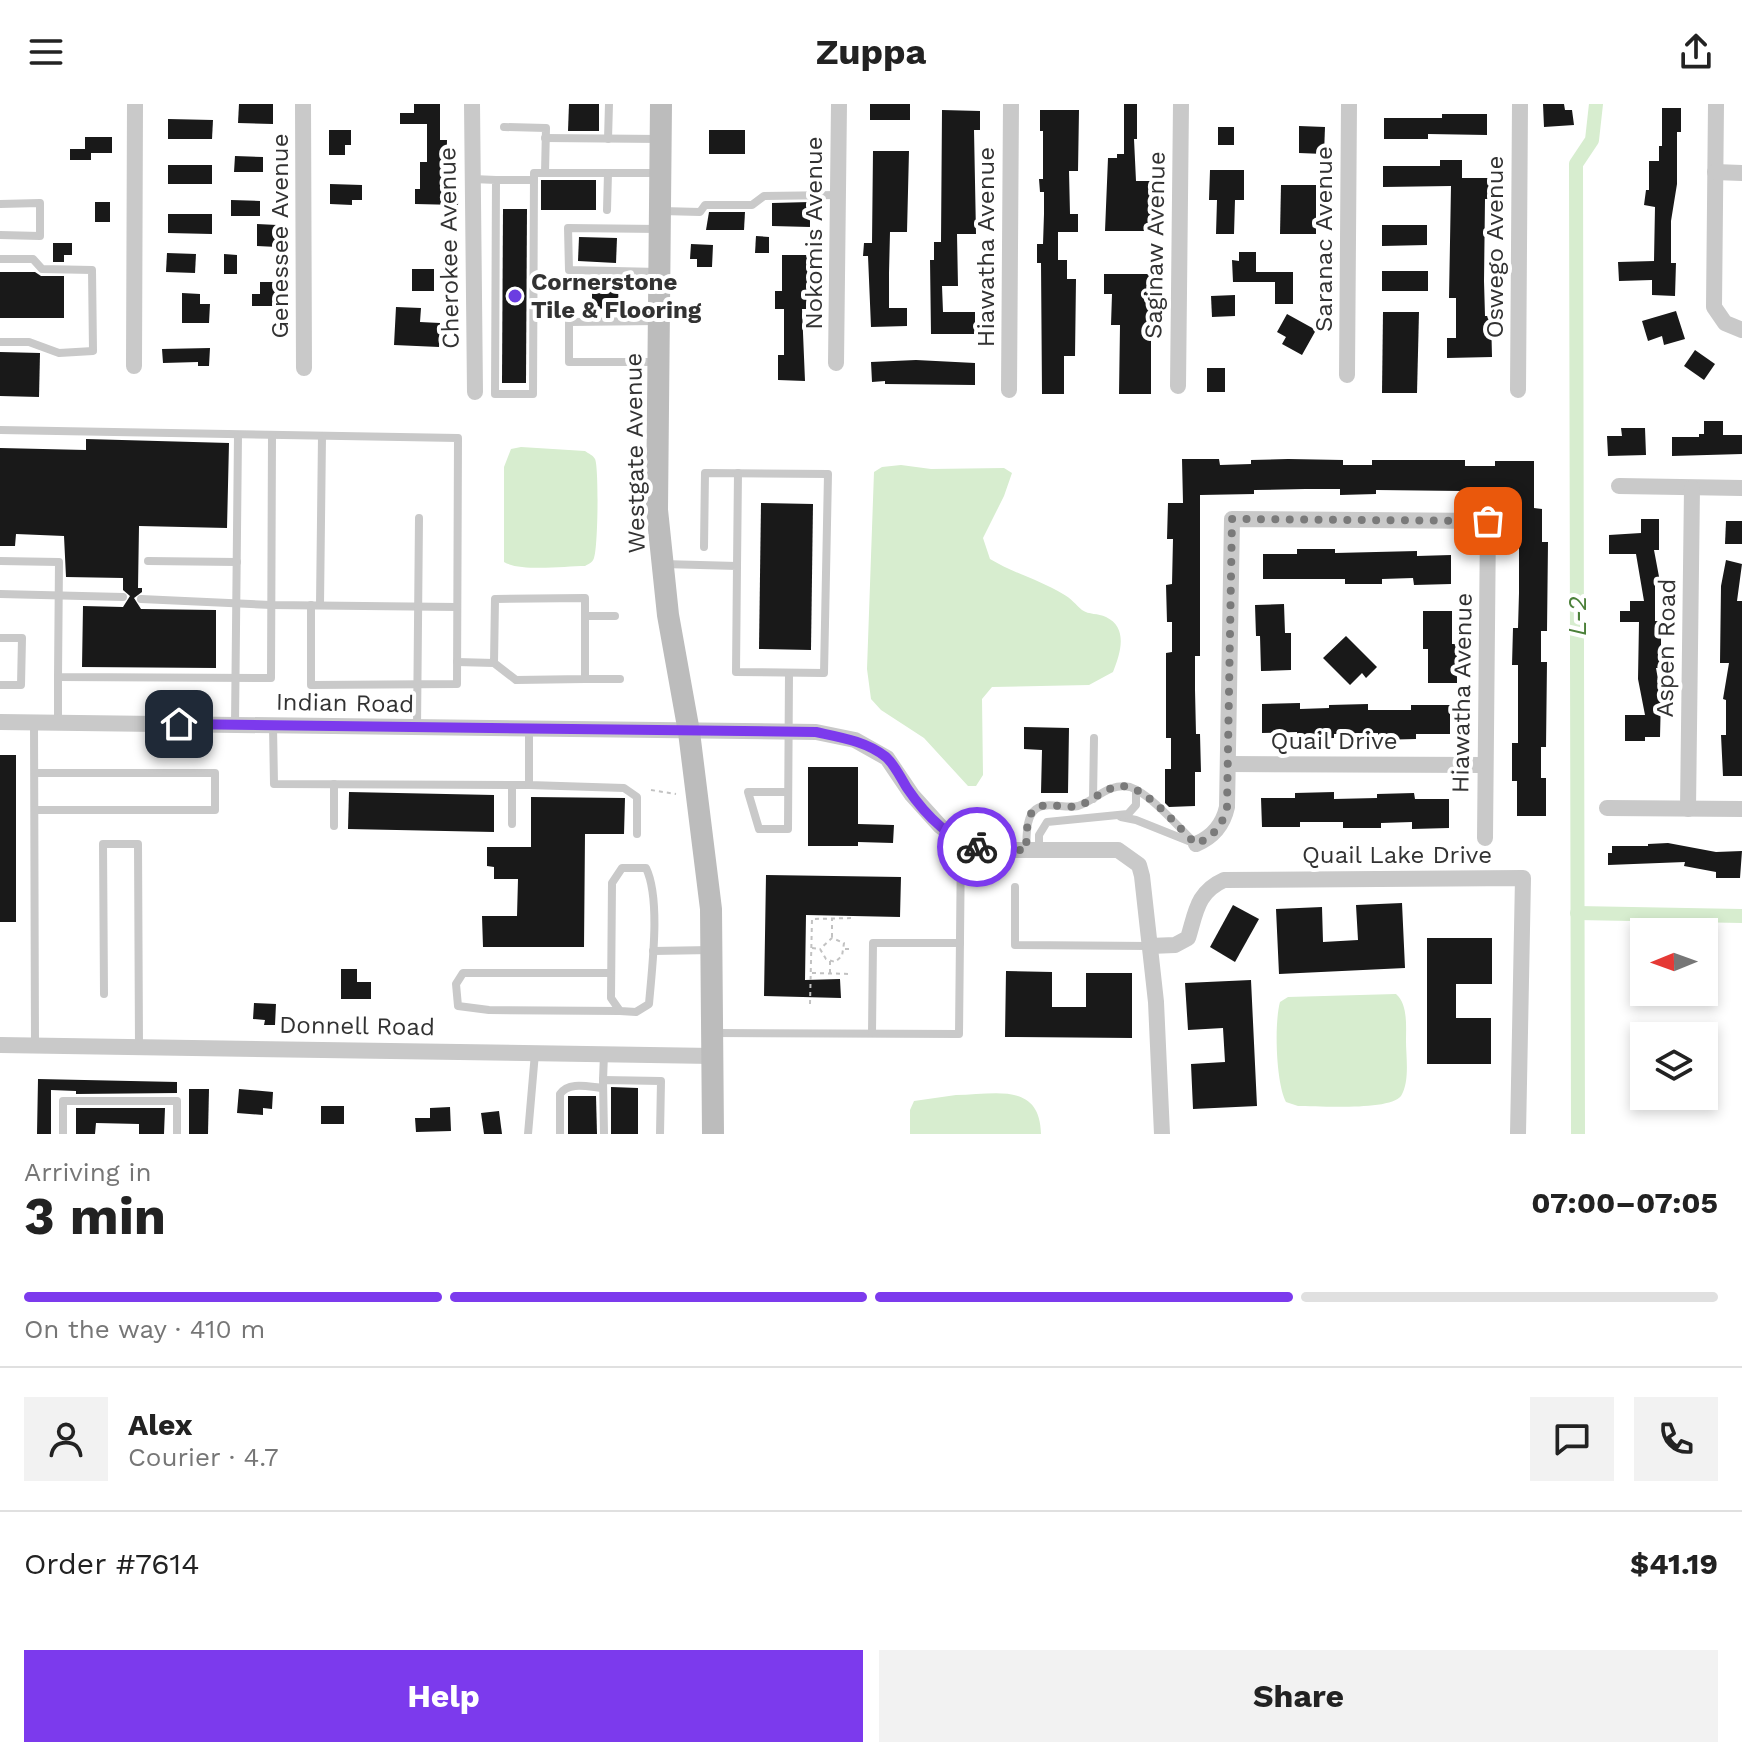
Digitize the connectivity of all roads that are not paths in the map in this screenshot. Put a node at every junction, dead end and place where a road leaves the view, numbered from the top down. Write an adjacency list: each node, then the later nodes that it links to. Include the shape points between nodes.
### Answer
1 (135, 104): 36 (street)
2 (303, 104): 37 (street, Genessee Avenue)
3 (472, 104): 21 (street, Cherokee Avenue)
4 (609, 104): 14 (lane)
5 (661, 104): 15 (street, Westgate Avenue)
6 (839, 104): 24 (street, Nokomis Avenue)
7 (1011, 104): 40 (street, Hiawatha Avenue)
8 (1181, 104): 39 (street, Saginaw Avenue)
9 (1349, 104): 38 (street, Saranac Avenue)
10 (1520, 104): 41 (street, Oswego Avenue)
11 (1716, 104): 16 (street)
12 (504, 127): 13 (lane, via 546,128)
13 (545, 138): 14 (lane); 17 (lane)
14 (608, 139): 15 (lane)
15 (661, 139): 19 (street, Westgate Avenue)
16 (1715, 172): 20 (street); 32 (street, via 1714,307 1725,323)
17 (545, 173): 18 (lane); 23 (lane, via 534,173)
18 (608, 173): 19 (lane); 26 (lane)
19 (660, 173): 27 (street, Westgate Avenue)
20 (1742, 173)
21 (473, 179): 22 (lane); 42 (street, Cherokee Avenue)
22 (496, 180): 23 (lane); 23 (lane, via 495,394 533,394)
23 (534, 180)
24 (838, 195): 27 (lane, via 764,196 752,205 705,205 700,212); 35 (street, Nokomis Avenue)
25 (0, 204): 28 (lane, via 40,203 40,236)
26 (607, 210)
27 (660, 220): 30 (street, Westgate Avenue); 30 (lane, via 568,228 569,270)
28 (0, 235)
29 (0, 259): 33 (lane, via 33,259 42,269 92,270 93,351 59,353 29,342)
30 (659, 272): 31 (street, Westgate Avenue)
31 (659, 321): 34 (street, Westgate Avenue); 34 (lane, via 569,322 569,362)
32 (1742, 330)
33 (0, 342)
34 (658, 362): 56 (street, Westgate Avenue)
35 (836, 363)
36 (134, 366)
37 (304, 368)
38 (1347, 375)
39 (1178, 386)
40 (1009, 390)
41 (1518, 390)
42 (475, 392)
43 (0, 430): 44 (lane)
44 (238, 435): 45 (lane); 55 (lane)
45 (272, 436): 46 (lane); 63 (lane)
46 (322, 436): 64 (lane); 66 (lane, via 458,438)
47 (738, 473): 52 (lane, via 705,473); 57 (lane); 72 (lane, via 828,474 824,673)
48 (1619, 486): 49 (street)
49 (1692, 488): 50 (street); 99 (street, Aspen Road)
50 (1742, 488)
51 (419, 518): 65 (lane)
52 (704, 547)
53 (0, 561): 59 (lane, via 59,562)
54 (148, 561): 55 (lane)
55 (237, 562): 62 (lane)
56 (662, 564): 57 (lane); 86 (street, Westgate Avenue)
57 (737, 566): 72 (lane, via 736,672)
58 (0, 594): 59 (lane)
59 (59, 595): 60 (lane); 73 (lane)
60 (123, 597)
61 (141, 599): 62 (lane)
62 (236, 602): 63 (lane); 74 (lane)
63 (271, 605): 64 (lane); 74 (lane, via 271,678)
64 (316, 605): 65 (lane); 78 (lane, via 311,685)
65 (418, 606): 66 (lane); 78 (lane)
66 (457, 607): 70 (lane)
67 (585, 616): 68 (lane); 71 (lane, via 585,598 495,599); 75 (lane)
68 (615, 616)
69 (0, 638): 77 (lane, via 22,638 21,685)
70 (457, 662): 71 (lane); 78 (lane, via 457,684)
71 (494, 663): 75 (lane, via 516,680)
72 (789, 673): 87 (lane)
73 (58, 677): 74 (lane); 81 (lane)
74 (235, 679): 82 (lane)
75 (585, 679): 76 (lane)
76 (620, 679)
77 (0, 685)
78 (417, 685): 84 (lane)
79 (0, 722): 80 (street, Indian Road)
80 (34, 722): 81 (street, Indian Road); 91 (lane)
81 (58, 723): 82 (street, Indian Road)
82 (235, 725): 83 (street, Indian Road)
83 (273, 726): 84 (street, Indian Road); 92 (lane, via 274,784)
84 (417, 728): 85 (street, Indian Road)
85 (529, 729): 86 (street, Indian Road); 94 (lane)
86 (689, 732): 87 (street); 113 (street, Westgate Avenue, via 711,909)
87 (788, 732): 96 (lane); 107 (street, via 855,740 887,758 912,795)
88 (1094, 738): 97 (lane)
89 (1228, 764): 90 (street, Quail Drive); 90 (street, Hiawatha Avenue, via 1232,519 1488,521); 108 (street, via 1225,816 1214,834)
90 (1485, 765): 106 (street, Hiawatha Avenue)
91 (35, 773): 101 (lane); 101 (lane, via 215,773 215,810)
92 (334, 784): 93 (lane); 104 (lane)
93 (512, 785): 94 (lane); 103 (lane)
94 (529, 785): 105 (lane, via 624,788 637,797)
95 (1136, 790): 97 (lane, via 1120,786); 102 (lane, via 1136,805); 108 (lane)
96 (788, 792): 96 (lane, via 788,829 759,829 748,792)
97 (1093, 799): 109 (lane, via 1072,807 1035,809 1028,821)
98 (1607, 808): 99 (street)
99 (1688, 809): 100 (street)
100 (1742, 809)
101 (35, 810): 121 (lane)
102 (1119, 817): 108 (lane); 109 (lane, via 1047,822)
103 (512, 824)
104 (334, 826)
105 (637, 834)
106 (1485, 838)
107 (961, 842): 109 (street, via 989,850); 111 (lane)
108 (1196, 844)
109 (1033, 850): 112 (street, via 1118,850 1139,865)
110 (1015, 887): 112 (lane, via 1015,945)
111 (960, 943): 119 (lane, via 873,943); 119 (lane, via 959,1034)
112 (1150, 946): 134 (street); 135 (street, Quail Lake Drive, via 1175,945 1188,938 1199,901 1208,887 1224,880 1523,878)
113 (711, 950): 114 (lane); 118 (street, Westgate Avenue)
114 (653, 951): 115 (lane, via 652,881 646,868 622,868 612,883); 117 (lane, via 649,1004 636,1012)
115 (611, 973): 117 (lane, via 611,998); 117 (lane, via 463,973 456,984 458,1006)
116 (104, 994): 122 (lane, via 103,844 138,844)
117 (620, 1011)
118 (712, 1033): 119 (lane); 125 (street, Westgate Avenue)
119 (872, 1033)
120 (0, 1045): 121 (street, Donnell Road)
121 (35, 1045): 122 (street, Donnell Road)
122 (139, 1046): 123 (street, Donnell Road)
123 (535, 1053): 124 (street, Donnell Road); 129 (lane)
124 (604, 1054): 125 (street, Donnell Road); 126 (lane)
125 (713, 1056): 133 (street, Westgate Avenue)
126 (603, 1084): 130 (lane, via 563,1089); 131 (lane); 132 (lane, via 661,1081)
127 (63, 1134): 128 (lane, via 63,1101 177,1101)
128 (177, 1134)
129 (528, 1134)
130 (560, 1134)
131 (604, 1134)
132 (660, 1134)
133 (713, 1134)
134 (1162, 1134)
135 (1518, 1134)

